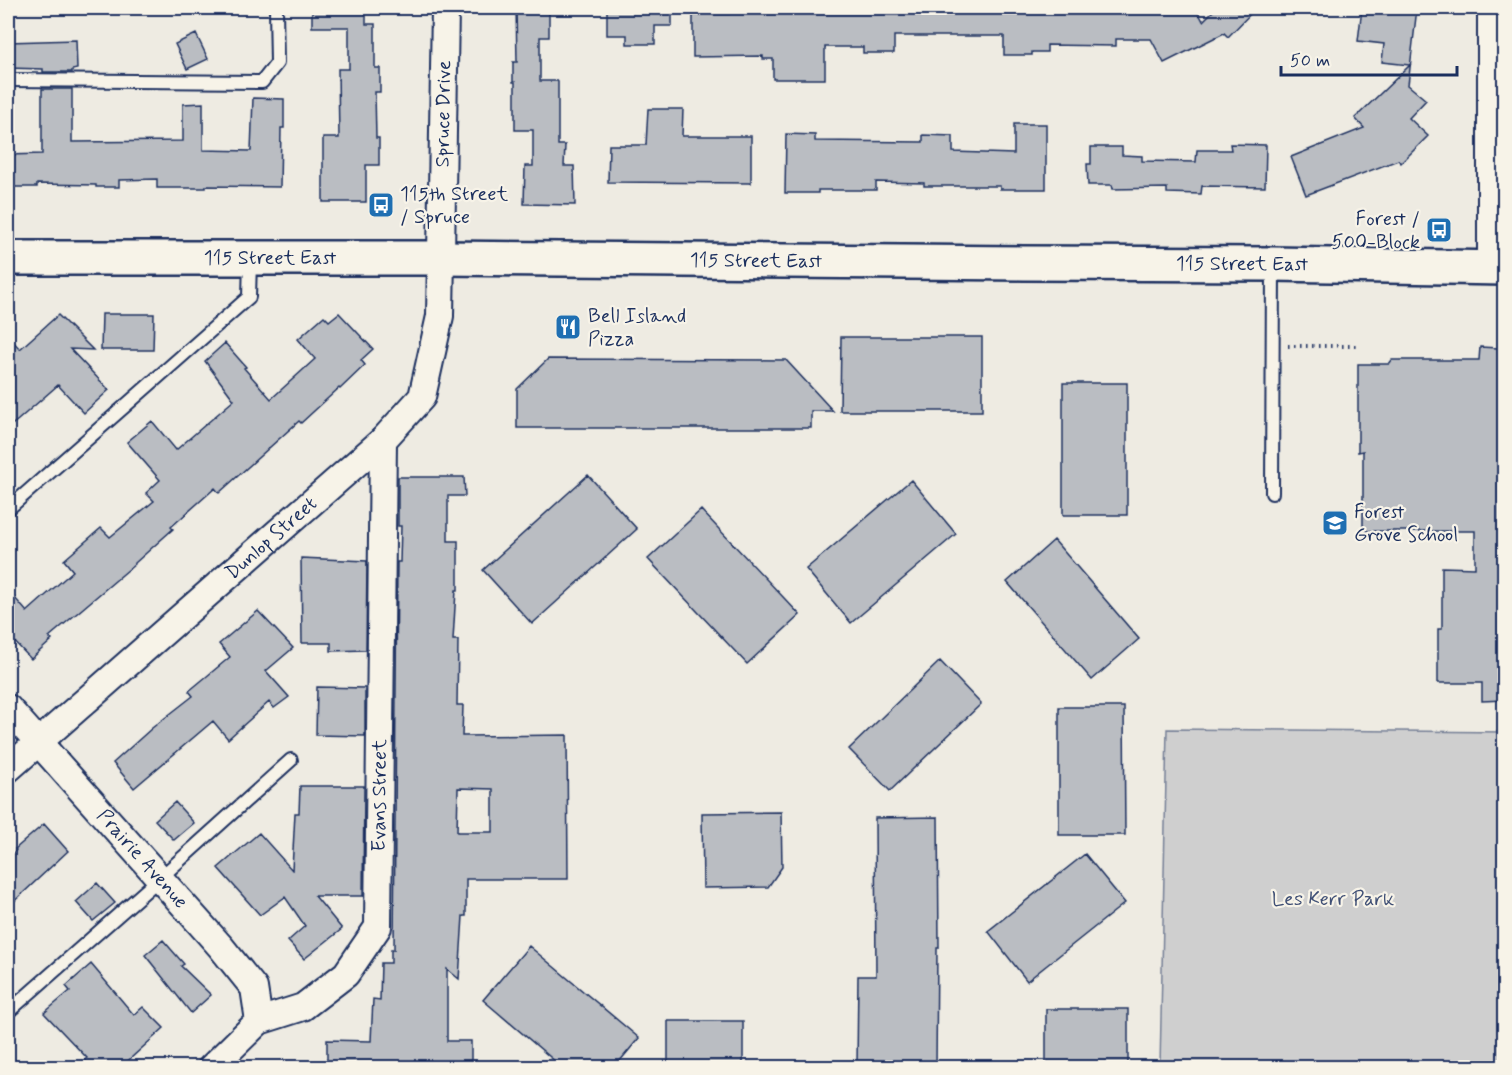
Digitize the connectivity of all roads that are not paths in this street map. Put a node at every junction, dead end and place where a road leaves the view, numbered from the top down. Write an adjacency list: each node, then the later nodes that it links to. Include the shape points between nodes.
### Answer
1 (276, 8): 4 (lane, via 277,63 262,82)
2 (445, 8): 7 (street, Spruce Drive)
3 (1491, 8): 9 (street)
4 (8, 80)
5 (8, 258): 6 (street, 115 Street East)
6 (250, 258): 7 (street, 115 Street East); 12 (lane, via 249,297)
7 (442, 258): 8 (street, 115 Street East); 10 (street, Dunlop Street, via 441,316 422,397)
8 (1273, 264): 9 (street, 115 Street East); 11 (lane)
9 (1498, 268)
10 (383, 440): 14 (street, Dunlop Street); 19 (street, Evans Street, via 378,927 346,974 303,1007)
11 (1272, 493)
12 (8, 509)
13 (8, 708): 14 (street, Prairie Avenue)
14 (38, 742): 16 (street, Dunlop Street); 17 (street, Prairie Avenue)
15 (291, 759): 17 (lane)
16 (8, 769)
17 (159, 879): 18 (lane); 19 (street, Prairie Avenue, via 254,988)
18 (8, 1012)
19 (259, 1021): 20 (street, Evans Street)
20 (212, 1067)

